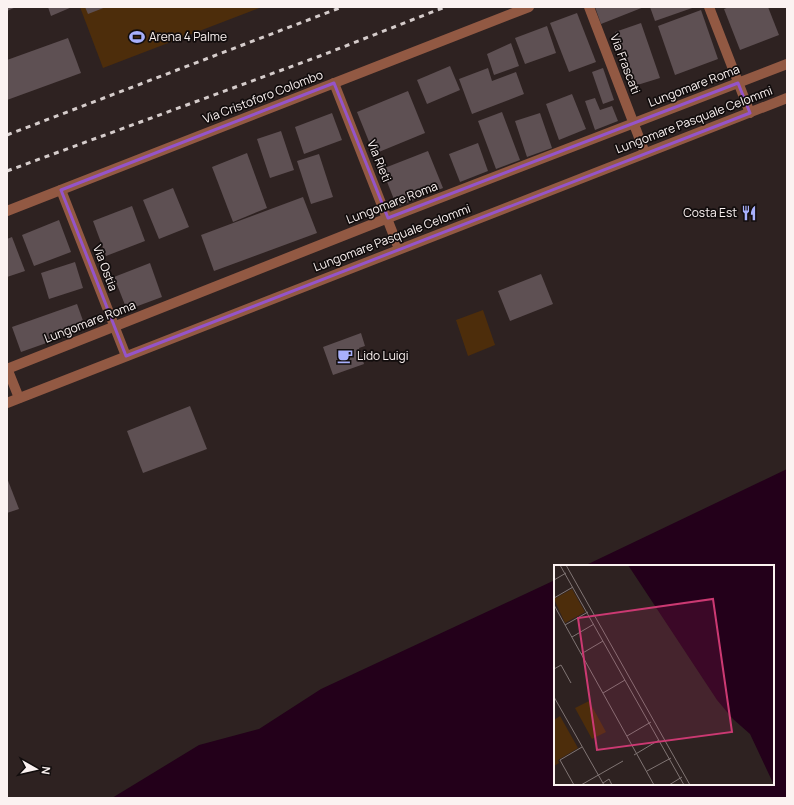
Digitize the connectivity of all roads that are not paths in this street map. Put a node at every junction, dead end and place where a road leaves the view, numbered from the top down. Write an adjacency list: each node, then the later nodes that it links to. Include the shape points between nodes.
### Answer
1 (529, 7): 5 (street, Via Cristoforo Colombo)
2 (589, 7): 9 (street, Via Frascati)
3 (709, 7): 6 (street)
4 (787, 64): 6 (street, Lungomare Roma)
5 (334, 83): 11 (street, Via Cristoforo Colombo); 13 (street, Via Rieti)
6 (738, 83): 8 (street); 9 (street, Lungomare Roma)
7 (787, 98): 8 (street, Lungomare Pasquale Celommi)
8 (750, 113): 10 (street, Lungomare Pasquale Celommi)
9 (634, 123): 10 (street, Via Frascati); 13 (street, Lungomare Roma)
10 (645, 153): 14 (street, Lungomare Pasquale Celommi)
11 (61, 190): 12 (street, Via Cristoforo Colombo); 15 (street, Via Ostia)
12 (7, 211)
13 (388, 218): 14 (street, Via Rieti); 15 (street, Lungomare Roma)
14 (399, 250): 16 (street, Lungomare Pasquale Celommi)
15 (114, 327): 16 (street, Via Ostia); 17 (street, Lungomare Roma)
16 (126, 356): 18 (street, Lungomare Pasquale Celommi)
17 (7, 369): 18 (street)
18 (19, 398): 19 (street, Lungomare Pasquale Celommi)
19 (7, 403)

